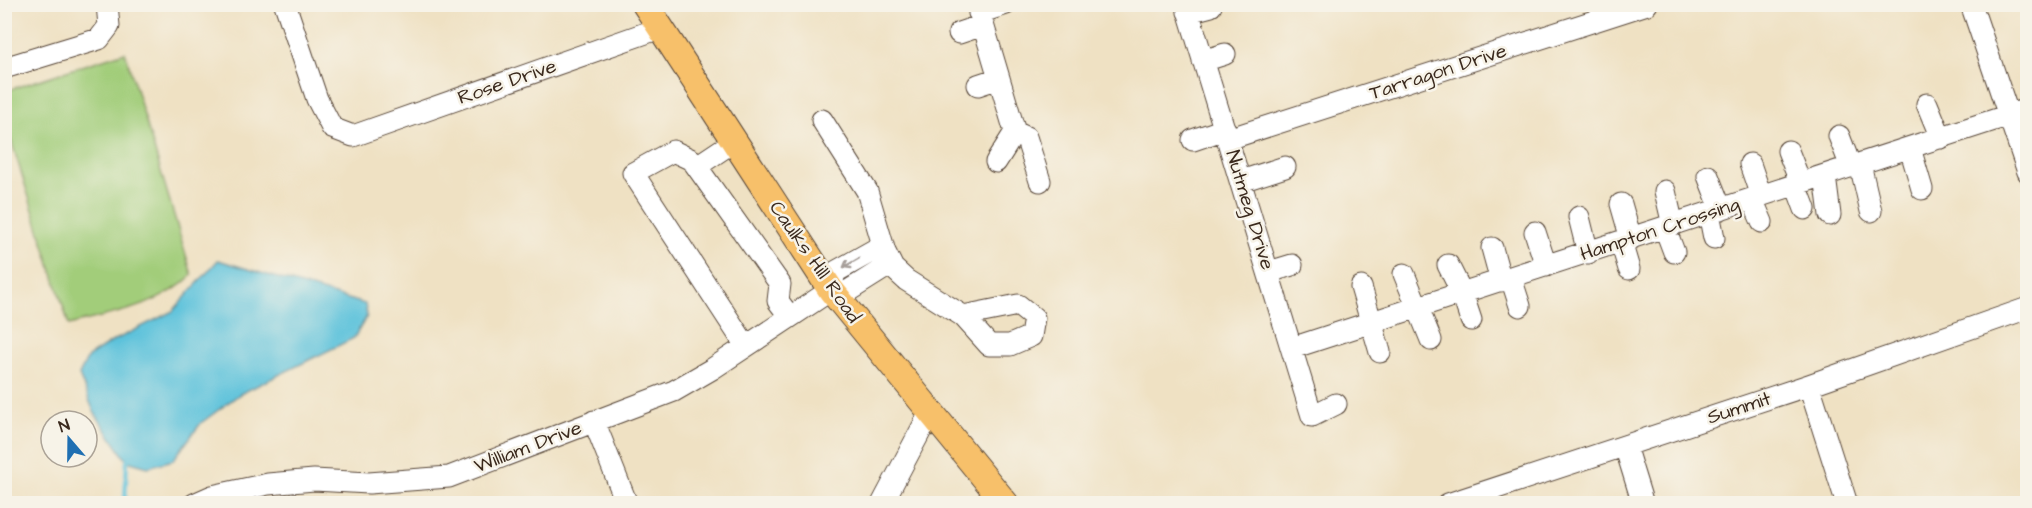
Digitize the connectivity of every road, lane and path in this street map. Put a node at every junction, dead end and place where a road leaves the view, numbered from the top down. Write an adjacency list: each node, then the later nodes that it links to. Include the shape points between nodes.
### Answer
1 (107, 4): 14 (street, via 109,26 99,39)
2 (285, 4): 10 (street, Rose Drive, via 317,99 332,128 353,136)
3 (645, 4): 10 (main road, Caulks Hill Road)
4 (1006, 4): 9 (street)
5 (1647, 4): 21 (street, Tarragon Drive)
6 (1971, 4): 18 (street)
7 (1211, 6): 8 (street)
8 (1187, 8): 13 (street, Nutmeg Drive)
9 (980, 14): 11 (street); 15 (street)
10 (660, 28): 25 (main road, Caulks Hill Road)
11 (959, 33)
12 (1225, 54): 13 (street)
13 (1203, 61): 21 (street, Nutmeg Drive)
14 (4, 68)
15 (999, 78): 16 (street); 20 (street)
16 (978, 85)
17 (1927, 104): 23 (street)
18 (2018, 113): 23 (street, Hampton Crossing); 33 (street)
19 (822, 120): 56 (street, via 867,191)
20 (1015, 132): 28 (street); 36 (street, via 1026,137)
21 (1226, 134): 24 (street, Tarragon Drive); 37 (street, Nutmeg Drive)
22 (1839, 136): 31 (street)
23 (1941, 138): 26 (street, Hampton Crossing)
24 (1193, 140)
25 (733, 142): 30 (street); 65 (main road, Caulks Hill Road)
26 (1910, 148): 31 (street, Hampton Crossing); 39 (street)
27 (1788, 151): 38 (street)
28 (996, 162)
29 (1750, 164): 41 (street)
30 (697, 166): 71 (street, via 780,284 778,301); 75 (street, via 673,151 633,173)
31 (1856, 166): 35 (street, Hampton Crossing); 45 (street)
32 (1285, 167): 37 (street)
33 (2028, 172)
34 (1708, 176): 44 (street)
35 (1825, 176): 38 (street, Hampton Crossing); 46 (street)
36 (1040, 181)
37 (1241, 181): 61 (street, Nutmeg Drive)
38 (1798, 184): 41 (street, Hampton Crossing); 43 (street)
39 (1922, 189)
40 (1665, 191): 49 (street)
41 (1756, 198): 44 (street, Hampton Crossing); 48 (street)
42 (1621, 204): 52 (street)
43 (1805, 209)
44 (1715, 211): 49 (street, Hampton Crossing); 51 (street)
45 (1871, 211)
46 (1830, 215)
47 (1579, 217): 55 (street)
48 (1762, 222)
49 (1669, 226): 52 (street, Hampton Crossing); 54 (street)
50 (1535, 232): 59 (street)
51 (1714, 238)
52 (1626, 240): 55 (street, Hampton Crossing); 60 (street)
53 (1492, 248): 63 (street)
54 (1674, 252)
55 (1588, 253): 59 (street, Hampton Crossing)
56 (887, 255): 65 (street, via 834,272); 70 (street, via 906,280)
57 (1292, 265): 61 (street)
58 (1448, 265): 66 (street)
59 (1546, 266): 63 (street, Hampton Crossing)
60 (1629, 269)
61 (1269, 272): 76 (street, Nutmeg Drive)
62 (1404, 274): 68 (street)
63 (1506, 279): 66 (street, Hampton Crossing); 67 (street)
64 (1361, 287): 73 (street)
65 (831, 290): 71 (street, William Drive); 80 (main road, Caulks Hill Road)
66 (1462, 293): 68 (street, Hampton Crossing); 72 (street)
67 (1520, 306)
68 (1419, 307): 73 (street, Hampton Crossing); 74 (street)
69 (2028, 308): 78 (street, Summit)
70 (963, 316)
71 (790, 317): 75 (street, William Drive)
72 (1471, 320)
73 (1373, 322): 76 (street, Hampton Crossing); 77 (street)
74 (1431, 340)
75 (746, 346): 81 (street, William Drive, via 674,391)
76 (1292, 348): 79 (street, Nutmeg Drive, via 1312,416)
77 (1380, 352)
78 (1809, 385): 82 (street, Summit); 89 (street)
79 (1336, 404)
80 (931, 411): 85 (street); 86 (main road, Caulks Hill Road)
81 (594, 421): 83 (street, William Drive, via 449,477 380,483 268,483); 84 (street)
82 (1625, 446): 87 (street, Summit); 88 (street)
83 (194, 504)
84 (627, 504)
85 (882, 504)
86 (1006, 504)
87 (1448, 504)
88 (1643, 504)
89 (1847, 504)

